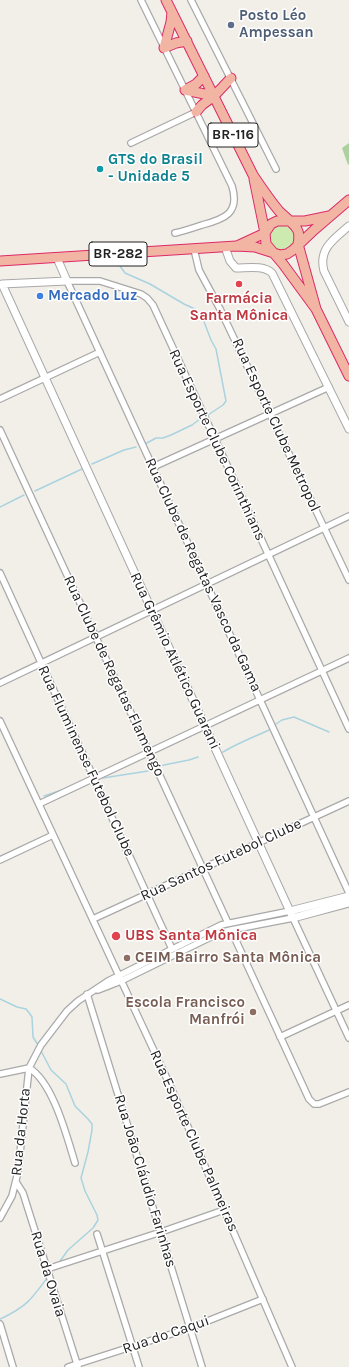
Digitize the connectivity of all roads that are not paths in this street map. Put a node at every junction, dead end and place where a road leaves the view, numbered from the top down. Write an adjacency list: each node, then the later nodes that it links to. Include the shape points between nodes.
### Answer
1 (141, 0): 6 (street)
2 (166, 0): 4 (highway, BR-116)
3 (191, 0): 8 (street)
4 (172, 12): 5 (highway, BR-116); 6 (highway)
5 (187, 41): 6 (highway); 7 (highway, BR-116)
6 (164, 48): 9 (street)
7 (204, 76): 9 (highway); 10 (highway, BR-116)
8 (231, 78): 10 (highway); 13 (street)
9 (185, 90): 10 (highway); 11 (street)
10 (214, 96): 11 (highway); 14 (highway, BR-116)
11 (196, 112): 12 (street); 19 (street, via 232,186 235,202 227,216 219,221)
12 (131, 143)
13 (276, 169)
14 (253, 175): 17 (highway, BR-116); 20 (highway, BR-116)
15 (349, 200): 16 (highway, BR-282)
16 (330, 216): 17 (highway, BR-282, via 314,220); 21 (highway, BR-282)
17 (288, 221): 20 (highway, BR-282, via 277,221 267,228); 21 (highway, BR-116, via 298,231)
18 (349, 226): 31 (street, via 330,244 323,256 322,264)
19 (175, 233)
20 (265, 233): 22 (highway, BR-282); 25 (highway, BR-116, via 266,244)
21 (298, 244): 25 (highway, BR-282, via 287,254); 30 (highway, BR-116)
22 (236, 246): 23 (highway, BR-282); 25 (highway, BR-282, via 255,247)
23 (224, 247): 24 (highway, BR-282); 35 (street, via 236,268 264,268 272,273)
24 (194, 249): 26 (highway, BR-282); 37 (street, Rua Esporte Clube Metropol, via 199,270)
25 (273, 252): 30 (highway, BR-116)
26 (57, 258): 27 (highway, BR-282); 28 (street, Rua Clube de Regatas Vasco da Gama)
27 (0, 261)
28 (67, 281): 29 (street, Rua Esporte Clube Corinthians); 32 (street, Rua Clube de Regatas Vasco da Gama); 40 (street, Rua Esporte Clube Corinthians, via 100,281 147,298 153,305)
29 (1, 284): 34 (street, Rua Grêmio Atlético Guarani)
30 (316, 309): 33 (highway, BR-116)
31 (349, 322)
32 (100, 352): 34 (street); 41 (street, Rua Clube de Regatas Vasco da Gama)
33 (349, 376)
34 (45, 378): 36 (street); 48 (street, Rua Grêmio Atlético Guarani)
35 (329, 387): 37 (street); 38 (street)
36 (0, 399)
37 (270, 414): 40 (street); 43 (street, Rua Esporte Clube Metropol)
38 (349, 429)
39 (0, 430): 49 (street, Rua Clube de Regatas Flamengo)
40 (215, 439): 41 (street); 44 (street, Rua Esporte Clube Corinthians)
41 (153, 467): 47 (street, Rua Clube de Regatas Vasco da Gama)
42 (349, 516): 43 (street)
43 (324, 528): 44 (street); 46 (street, Rua Esporte Clube Metropol)
44 (268, 555): 47 (street); 52 (street, Rua Esporte Clube Corinthians)
45 (0, 573): 51 (street, Rua Fluminense Futebol Clube)
46 (349, 580)
47 (207, 584): 48 (street); 54 (street, Rua Clube de Regatas Vasco da Gama)
48 (152, 610): 49 (street); 56 (street, Rua Grêmio Atlético Guarani)
49 (96, 637): 51 (street); 58 (street, Rua Clube de Regatas Flamengo)
50 (349, 658): 52 (street)
51 (41, 663): 53 (street); 59 (street, Rua Fluminense Futebol Clube)
52 (322, 671): 54 (street); 57 (street, Rua Esporte Clube Corinthians)
53 (0, 683)
54 (260, 700): 56 (street); 62 (street, Rua Clube de Regatas Vasco da Gama)
55 (0, 721): 61 (street, Rua Esporte Clube Palmeiras)
56 (205, 726): 58 (street); 64 (street, Rua Grêmio Atlético Guarani)
57 (349, 729)
58 (149, 752): 59 (street); 66 (street, Rua Clube de Regatas Flamengo)
59 (94, 778): 61 (street); 67 (street, Rua Fluminense Futebol Clube)
60 (349, 800): 62 (street, Rua Santos Futebol Clube)
61 (39, 804): 63 (street, Rua Esporte Clube Palmeiras)
62 (314, 817): 64 (street, Rua Santos Futebol Clube); 68 (street, Rua Clube de Regatas Vasco da Gama)
63 (53, 835): 65 (street); 71 (street, Rua Esporte Clube Palmeiras)
64 (259, 842): 66 (street, Rua Santos Futebol Clube); 70 (street, Rua Grêmio Atlético Guarani)
65 (0, 860)
66 (203, 868): 67 (street, Rua Santos Futebol Clube); 72 (street, Rua Clube de Regatas Flamengo)
67 (147, 894): 71 (street, Rua Santos Futebol Clube); 74 (street, Rua Fluminense Futebol Clube)
68 (349, 894): 70 (street)
69 (349, 903): 70 (street)
70 (292, 914): 72 (street); 73 (street); 79 (street, Rua Grêmio Atlético Guarani)
71 (93, 919): 75 (street, Rua Esporte Clube Palmeiras)
72 (228, 923): 74 (street)
73 (231, 930): 76 (street, via 219,933); 80 (street)
74 (172, 948): 75 (street)
75 (119, 975): 76 (street, Rua Esporte Clube Palmeiras); 77 (street)
76 (121, 980): 77 (street); 87 (street, Rua Esporte Clube Palmeiras, via 172,1088)
77 (87, 994): 82 (street, via 67,1011 41,1045); 89 (street, Rua João Cláudio Farinhas)
78 (349, 1005): 79 (street)
79 (336, 1011): 80 (street); 81 (street, Rua Grêmio Atlético Guarani)
80 (280, 1037): 84 (street, via 309,1099 314,1104)
81 (349, 1038)
82 (29, 1068): 83 (street); 85 (street, via 39,1076 55,1103); 86 (street, Rua da Horta)
83 (0, 1074)
84 (349, 1092)
85 (75, 1163)
86 (16, 1182): 88 (street, Rua da Horta, via 12,1196); 92 (street, Rua da Ovaia, via 23,1193)
87 (224, 1210): 89 (street); 93 (street, Rua Esporte Clube Palmeiras)
88 (0, 1218)
89 (161, 1232): 91 (street); 95 (street, Rua João Cláudio Farinhas)
90 (97, 1234): 91 (street)
91 (102, 1251): 92 (street); 96 (street)
92 (49, 1269): 97 (street, Rua da Ovaia)
93 (263, 1299): 95 (street, Rua do Caqui); 102 (street, Rua Esporte Clube Palmeiras)
94 (0, 1324): 98 (street)
95 (190, 1328): 96 (street, Rua do Caqui); 101 (street, Rua João Cláudio Farinhas)
96 (132, 1346): 97 (street, Rua do Caqui); 100 (street)
97 (77, 1366): 99 (street, Rua do Caqui)
98 (14, 1367)
99 (68, 1367)
100 (138, 1367)
101 (202, 1367)
102 (292, 1367)

